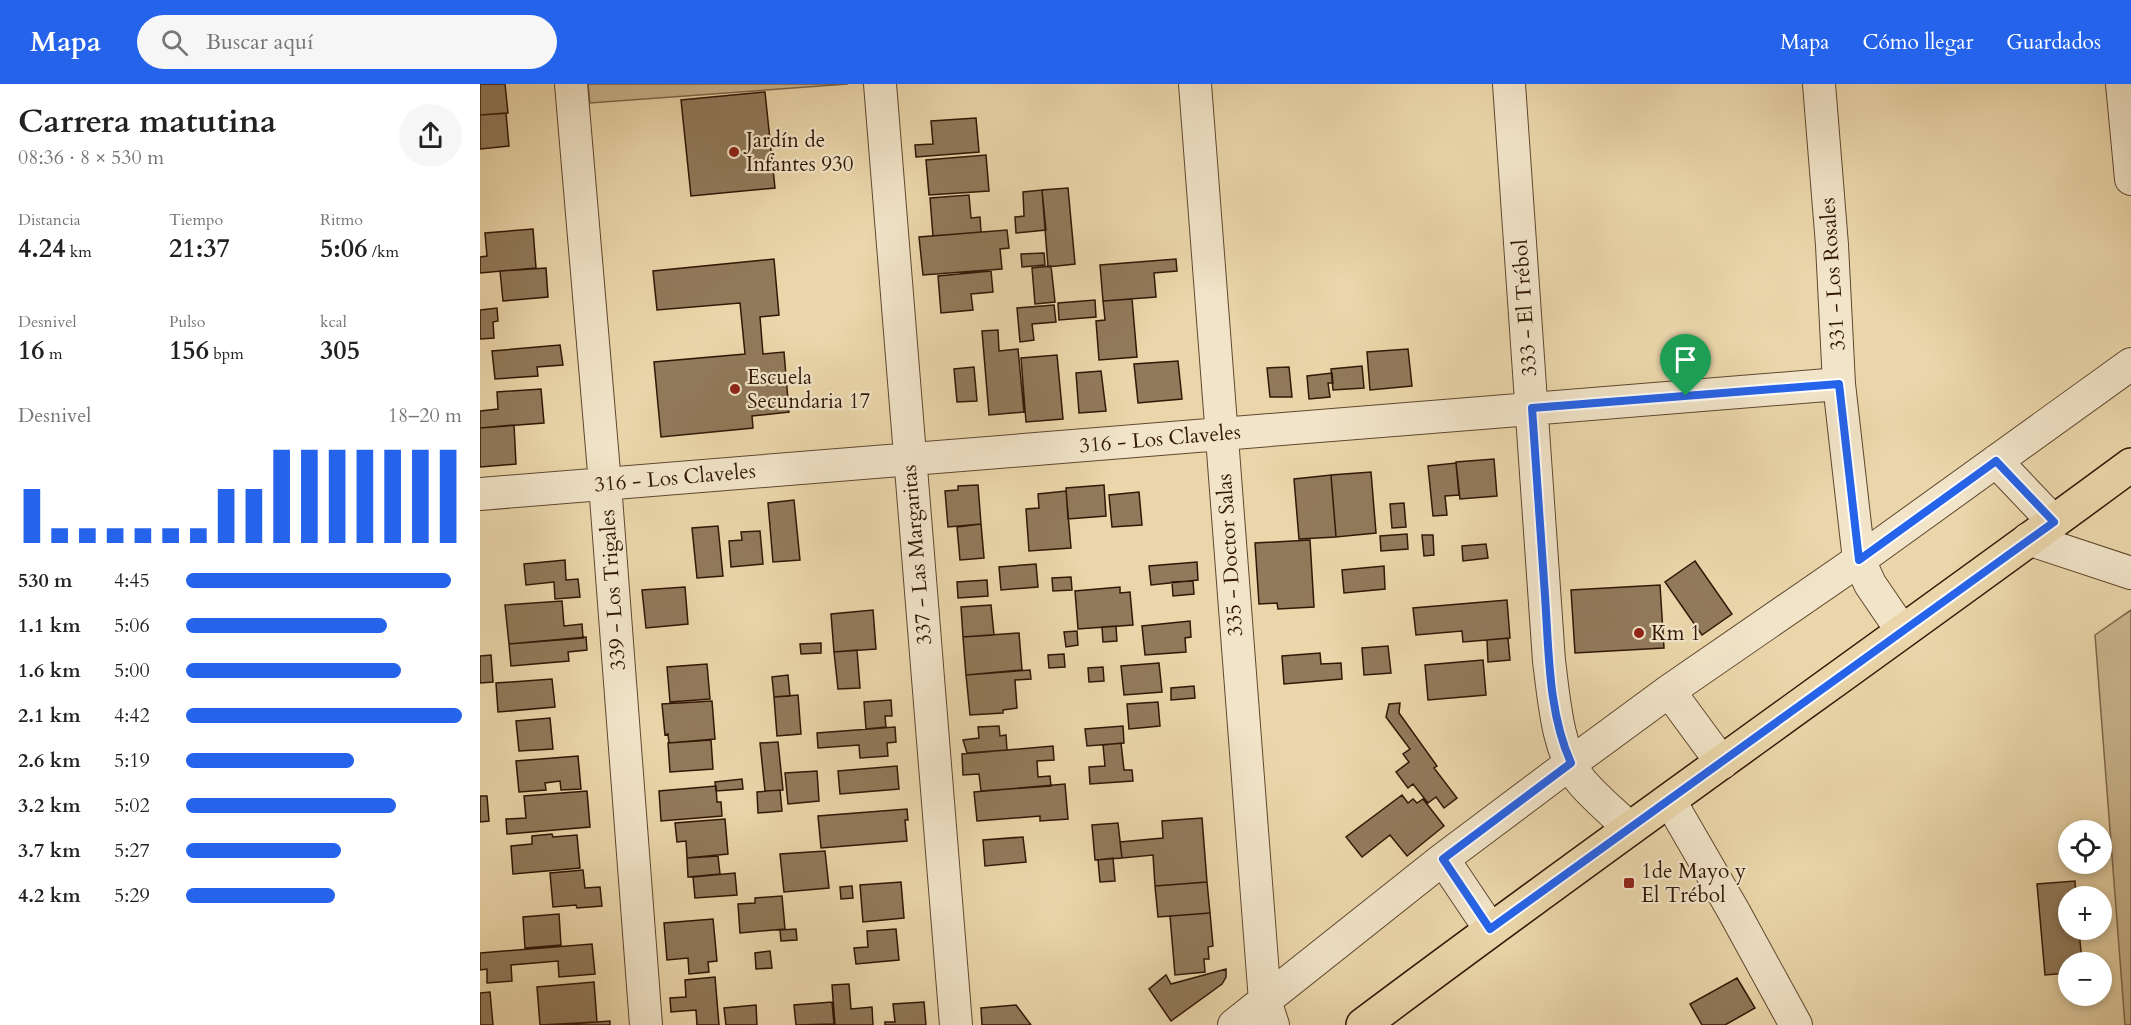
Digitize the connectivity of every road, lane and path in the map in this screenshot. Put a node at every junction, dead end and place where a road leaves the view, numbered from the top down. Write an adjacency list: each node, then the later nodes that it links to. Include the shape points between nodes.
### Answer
1 (571, 84): 15 (street, 339 - Los Trigales)
2 (880, 84): 12 (street, 337 - Las Margaritas)
3 (1195, 84): 11 (street, 335 - Doctor Salas)
4 (1509, 84): 10 (street, 333 - El Trébol)
5 (1819, 84): 9 (street, 331 - Los Rosales)
6 (2122, 84): 7 (street)
7 (2131, 179)
8 (2131, 364): 13 (street)
9 (1839, 384): 10 (street, 316 - Los Claveles); 18 (street, 331 - Los Rosales)
10 (1532, 408): 11 (street, 316 - Los Claveles); 22 (street, 333 - El Trébol, via 1549,662 1556,715)
11 (1221, 434): 12 (street, 316 - Los Claveles); 28 (street, 335 - Doctor Salas)
12 (910, 459): 15 (street, 316 - Los Claveles); 30 (street, 337 - Las Margaritas)
13 (1996, 461): 17 (street); 18 (street)
14 (2131, 465): 17 (main road)
15 (604, 484): 16 (street, 316 - Los Claveles); 29 (street, 339 - Los Trigales)
16 (480, 494)
17 (2041, 531): 19 (street); 20 (main road)
18 (1859, 560): 20 (street, 331 - Los Rosales, via 1870,585); 21 (street)
19 (2131, 573)
20 (1902, 631): 23 (main road)
21 (1669, 691): 22 (street); 23 (street)
22 (1571, 763): 25 (street, 333 - El Trébol, via 1580,780); 26 (street)
23 (1722, 763): 24 (main road)
24 (1670, 801): 25 (main road); 33 (street)
25 (1630, 829): 27 (main road)
26 (1443, 859): 27 (street); 28 (street)
27 (1490, 929): 32 (main road)
28 (1269, 1013): 31 (street)
29 (646, 1025)
30 (956, 1025)
31 (1234, 1025)
32 (1363, 1025)
33 (1796, 1025)

